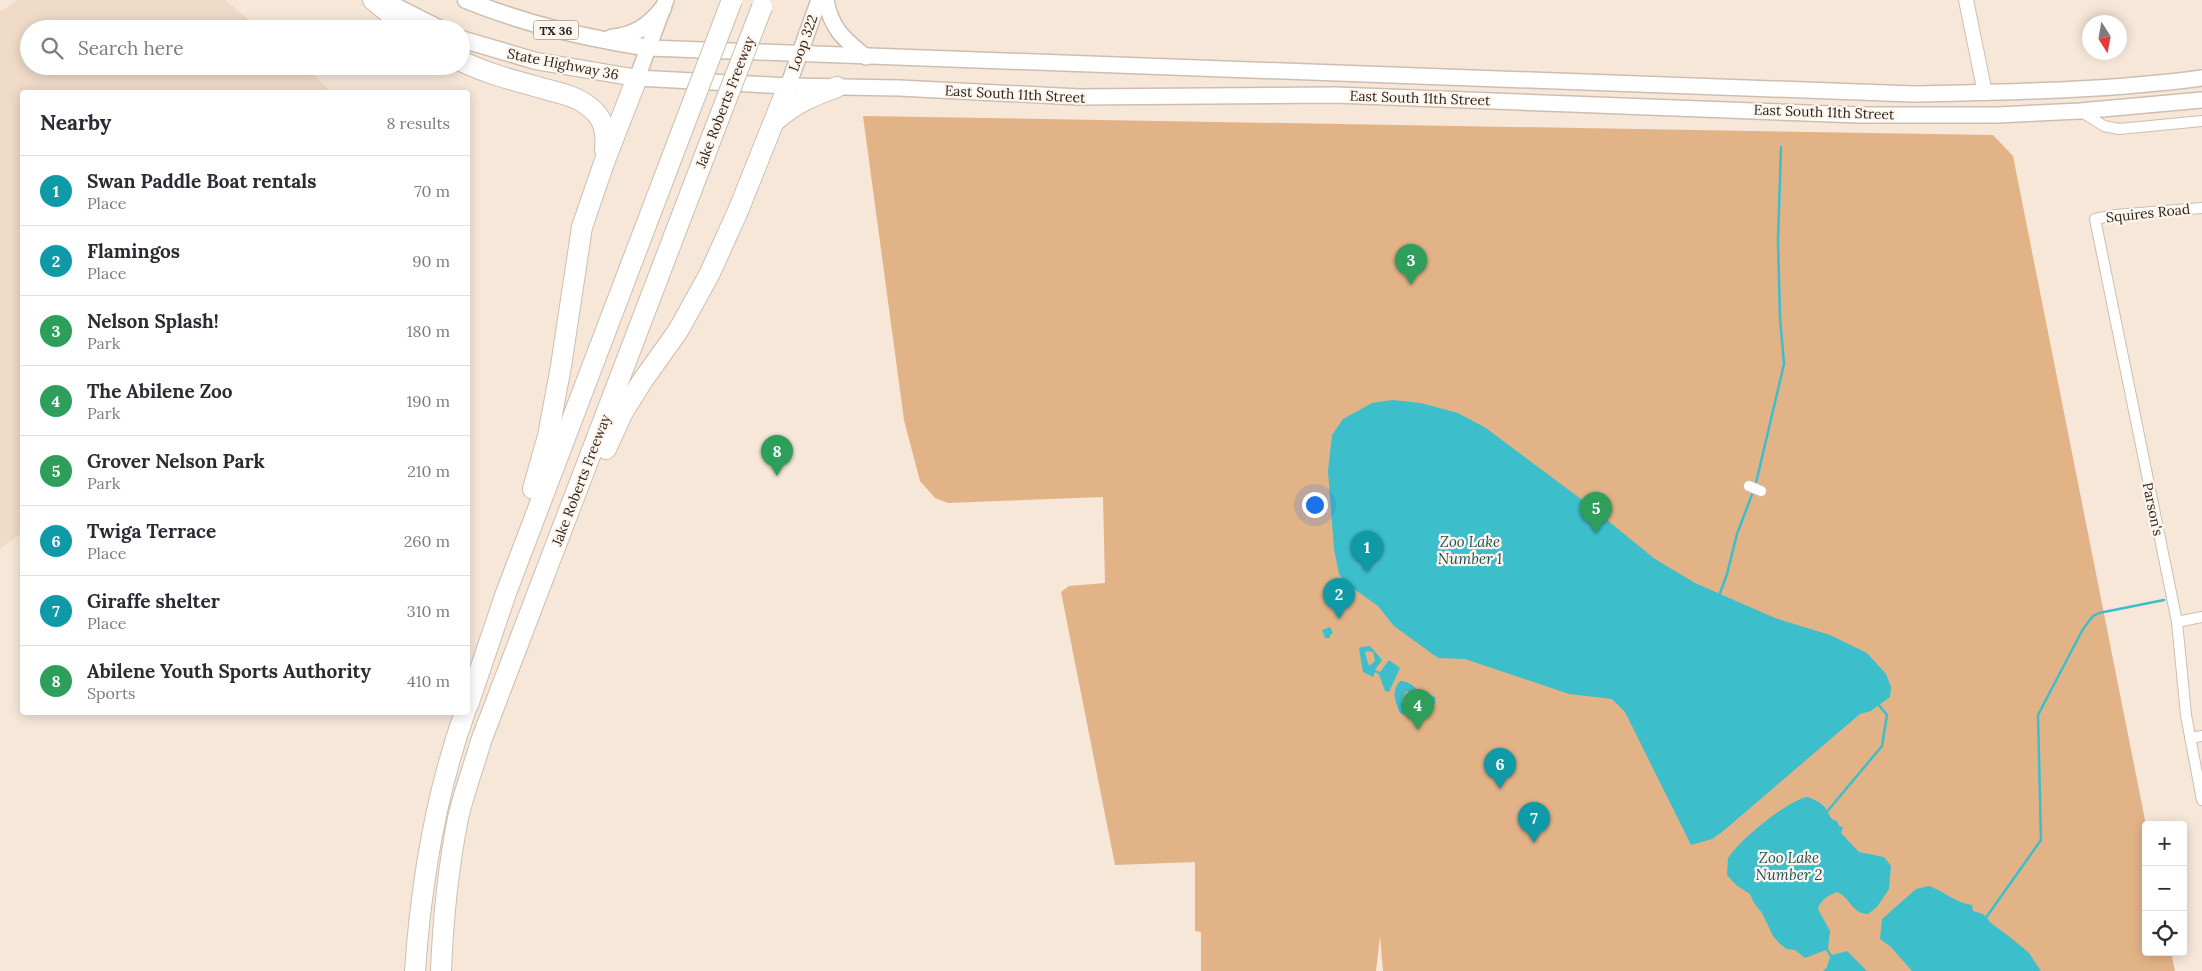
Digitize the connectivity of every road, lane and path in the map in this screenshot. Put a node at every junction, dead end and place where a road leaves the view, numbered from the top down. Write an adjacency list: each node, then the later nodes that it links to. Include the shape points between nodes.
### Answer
1 (373, 0): 10 (highway)
2 (383, 0): 11 (main road)
3 (466, 0): 12 (main road, TX 36, via 532,24)
4 (732, 0): 34 (highway, bridge)
5 (819, 0): 15 (main road, Loop 322)
6 (826, 0): 16 (main road, via 832,22 840,34)
7 (1966, 0): 22 (street)
8 (665, 4): 12 (main road, via 640,32); 14 (main road)
9 (763, 4): 33 (highway, Jake Roberts Freeway, bridge)
10 (396, 20)
11 (422, 20)
12 (596, 39): 14 (main road, TX 36)
13 (470, 41): 18 (main road, State Highway 36 / TX 36, via 536,61)
14 (649, 48): 15 (main road, East South 11th Street / TX 36); 18 (main road)
15 (799, 55): 16 (main road, East South 11th Street / TX 36); 20 (main road, Loop 322)
16 (866, 57): 22 (main road, East South 11th Street / TX 36, via 1893,93)
17 (470, 64): 28 (highway, via 588,105 601,118 607,134)
18 (637, 78): 20 (main road, East South 11th Street / TX 36); 28 (highway)
19 (2202, 78): 22 (main road, East South 11th Street / TX 36)
20 (788, 86): 21 (main road, East South 11th Street / TX 36); 27 (highway)
21 (837, 87): 25 (main road, East South 11th Street / TX 36, via 1079,97 1336,94 1859,115); 27 (highway, via 791,106)
22 (1985, 93): 25 (main road)
23 (2202, 100): 24 (main road, East South 11th Street / TX 36)
24 (2080, 112): 25 (main road, East South 11th Street / TX 36); 26 (street, via 2104,126 2119,129)
25 (1997, 115)
26 (2202, 121)
27 (774, 122): 33 (highway, via 709,275 678,331 623,412)
28 (605, 160): 34 (highway, via 582,227 548,436)
29 (2202, 208): 30 (street, Squires Road)
30 (2095, 219): 36 (street, Parson's)
31 (1749, 486): 32 (street)
32 (1761, 492)
33 (538, 593): 43 (highway, Jake Roberts Freeway, via 485,732 459,816 442,922)
34 (502, 604): 37 (highway)
35 (2202, 617): 36 (street)
36 (2177, 622): 40 (street, Parson's)
37 (470, 699)
38 (464, 715): 42 (highway, via 438,802 425,867)
39 (2202, 736): 40 (street)
40 (2190, 738): 41 (street, Parson's)
41 (2202, 800)
42 (415, 971)
43 (440, 971)

